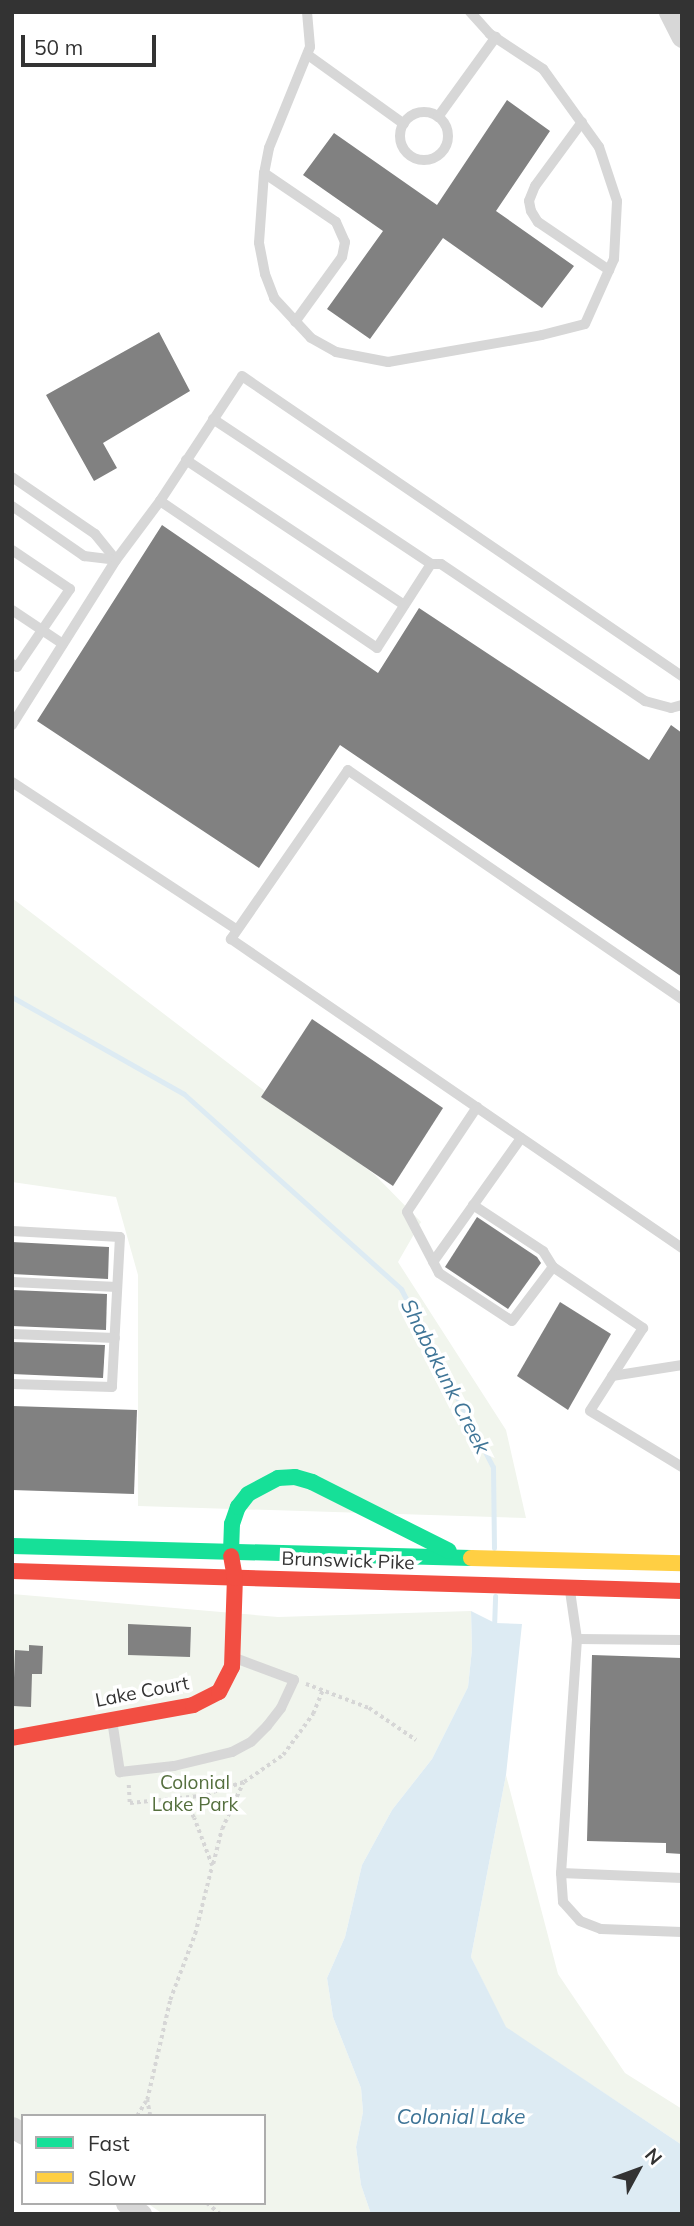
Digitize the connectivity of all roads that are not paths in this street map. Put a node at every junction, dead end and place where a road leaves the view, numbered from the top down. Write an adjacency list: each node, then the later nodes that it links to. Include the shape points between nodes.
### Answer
1 (307, 12): 6 (lane)
2 (470, 12): 4 (lane)
3 (669, 12): 5 (street)
4 (496, 37): 7 (lane); 8 (lane, via 543,69)
5 (682, 37)
6 (308, 55): 9 (lane); 10 (lane, via 269,148)
7 (438, 117): 9 (lane, via 415,114); 9 (lane, via 447,130 446,145 428,160 414,158 402,147)
8 (582, 122): 11 (lane, via 600,147 617,201 614,260); 11 (lane, via 529,201 538,222)
9 (404, 124)
10 (264, 173): 12 (lane, via 259,243 265,274 274,298); 12 (lane, via 336,222 345,242 342,257)
11 (608, 270): 12 (lane, via 585,324 401,360 359,359 336,352)
12 (295, 322)
13 (212, 419): 14 (lane); 20 (lane); 26 (lane, via 242,376)
14 (186, 460): 16 (lane); 21 (lane)
15 (12, 477): 19 (lane, via 95,534)
16 (159, 501): 19 (lane); 21 (lane, via 377,648)
17 (12, 506): 19 (lane, via 85,556)
18 (12, 550): 23 (lane, via 70,589)
19 (117, 560): 24 (lane)
20 (431, 564): 21 (lane); 27 (lane, via 441,564 645,701 671,708)
21 (404, 605)
22 (12, 610): 23 (lane)
23 (41, 630): 24 (lane); 25 (lane, via 16,667)
24 (63, 644): 28 (lane)
25 (12, 664)
26 (682, 676)
27 (682, 705)
28 (12, 725)
29 (12, 782): 30 (lane)
30 (237, 930): 31 (lane, via 348,769); 32 (lane, via 231,939)
31 (682, 999)
32 (477, 1107): 33 (lane); 37 (lane, via 407,1212)
33 (521, 1138): 34 (lane); 36 (lane)
34 (473, 1205): 37 (lane); 38 (lane, via 543,1251)
35 (12, 1231): 40 (lane, via 120,1237)
36 (682, 1248)
37 (433, 1262): 38 (lane, via 439,1273 512,1321)
38 (553, 1267): 44 (lane, via 643,1328)
39 (12, 1282): 40 (lane)
40 (117, 1287): 42 (lane)
41 (12, 1334): 42 (lane)
42 (115, 1338): 45 (lane, via 112,1387)
43 (682, 1365): 44 (lane)
44 (612, 1376): 46 (lane, via 590,1411)
45 (12, 1384)
46 (682, 1467)
47 (12, 1546): 48 (main road, Brunswick Pike)
48 (231, 1552): 49 (main road, Brunswick Pike); 49 (main road, Lake Court, via 232,1524 248,1494 278,1478 295,1477); 52 (main road, Lake Court)
49 (461, 1556): 50 (main road, Brunswick Pike)
50 (682, 1563)
51 (12, 1571): 52 (main road, Brunswick Pike)
52 (235, 1578): 53 (main road, Brunswick Pike); 57 (main road, Lake Court)
53 (570, 1588): 54 (main road, Brunswick Pike); 55 (lane)
54 (682, 1591)
55 (577, 1639): 56 (lane); 60 (lane)
56 (682, 1640)
57 (232, 1657): 58 (main road, Lake Court, via 227,1681 207,1700); 58 (lane, via 294,1680 267,1726 232,1752 174,1766 120,1772)
58 (111, 1720): 59 (main road, Lake Court)
59 (12, 1738)
60 (561, 1873): 61 (lane); 62 (lane, via 562,1902 580,1922 601,1929)
61 (682, 1878)
62 (682, 1931)

